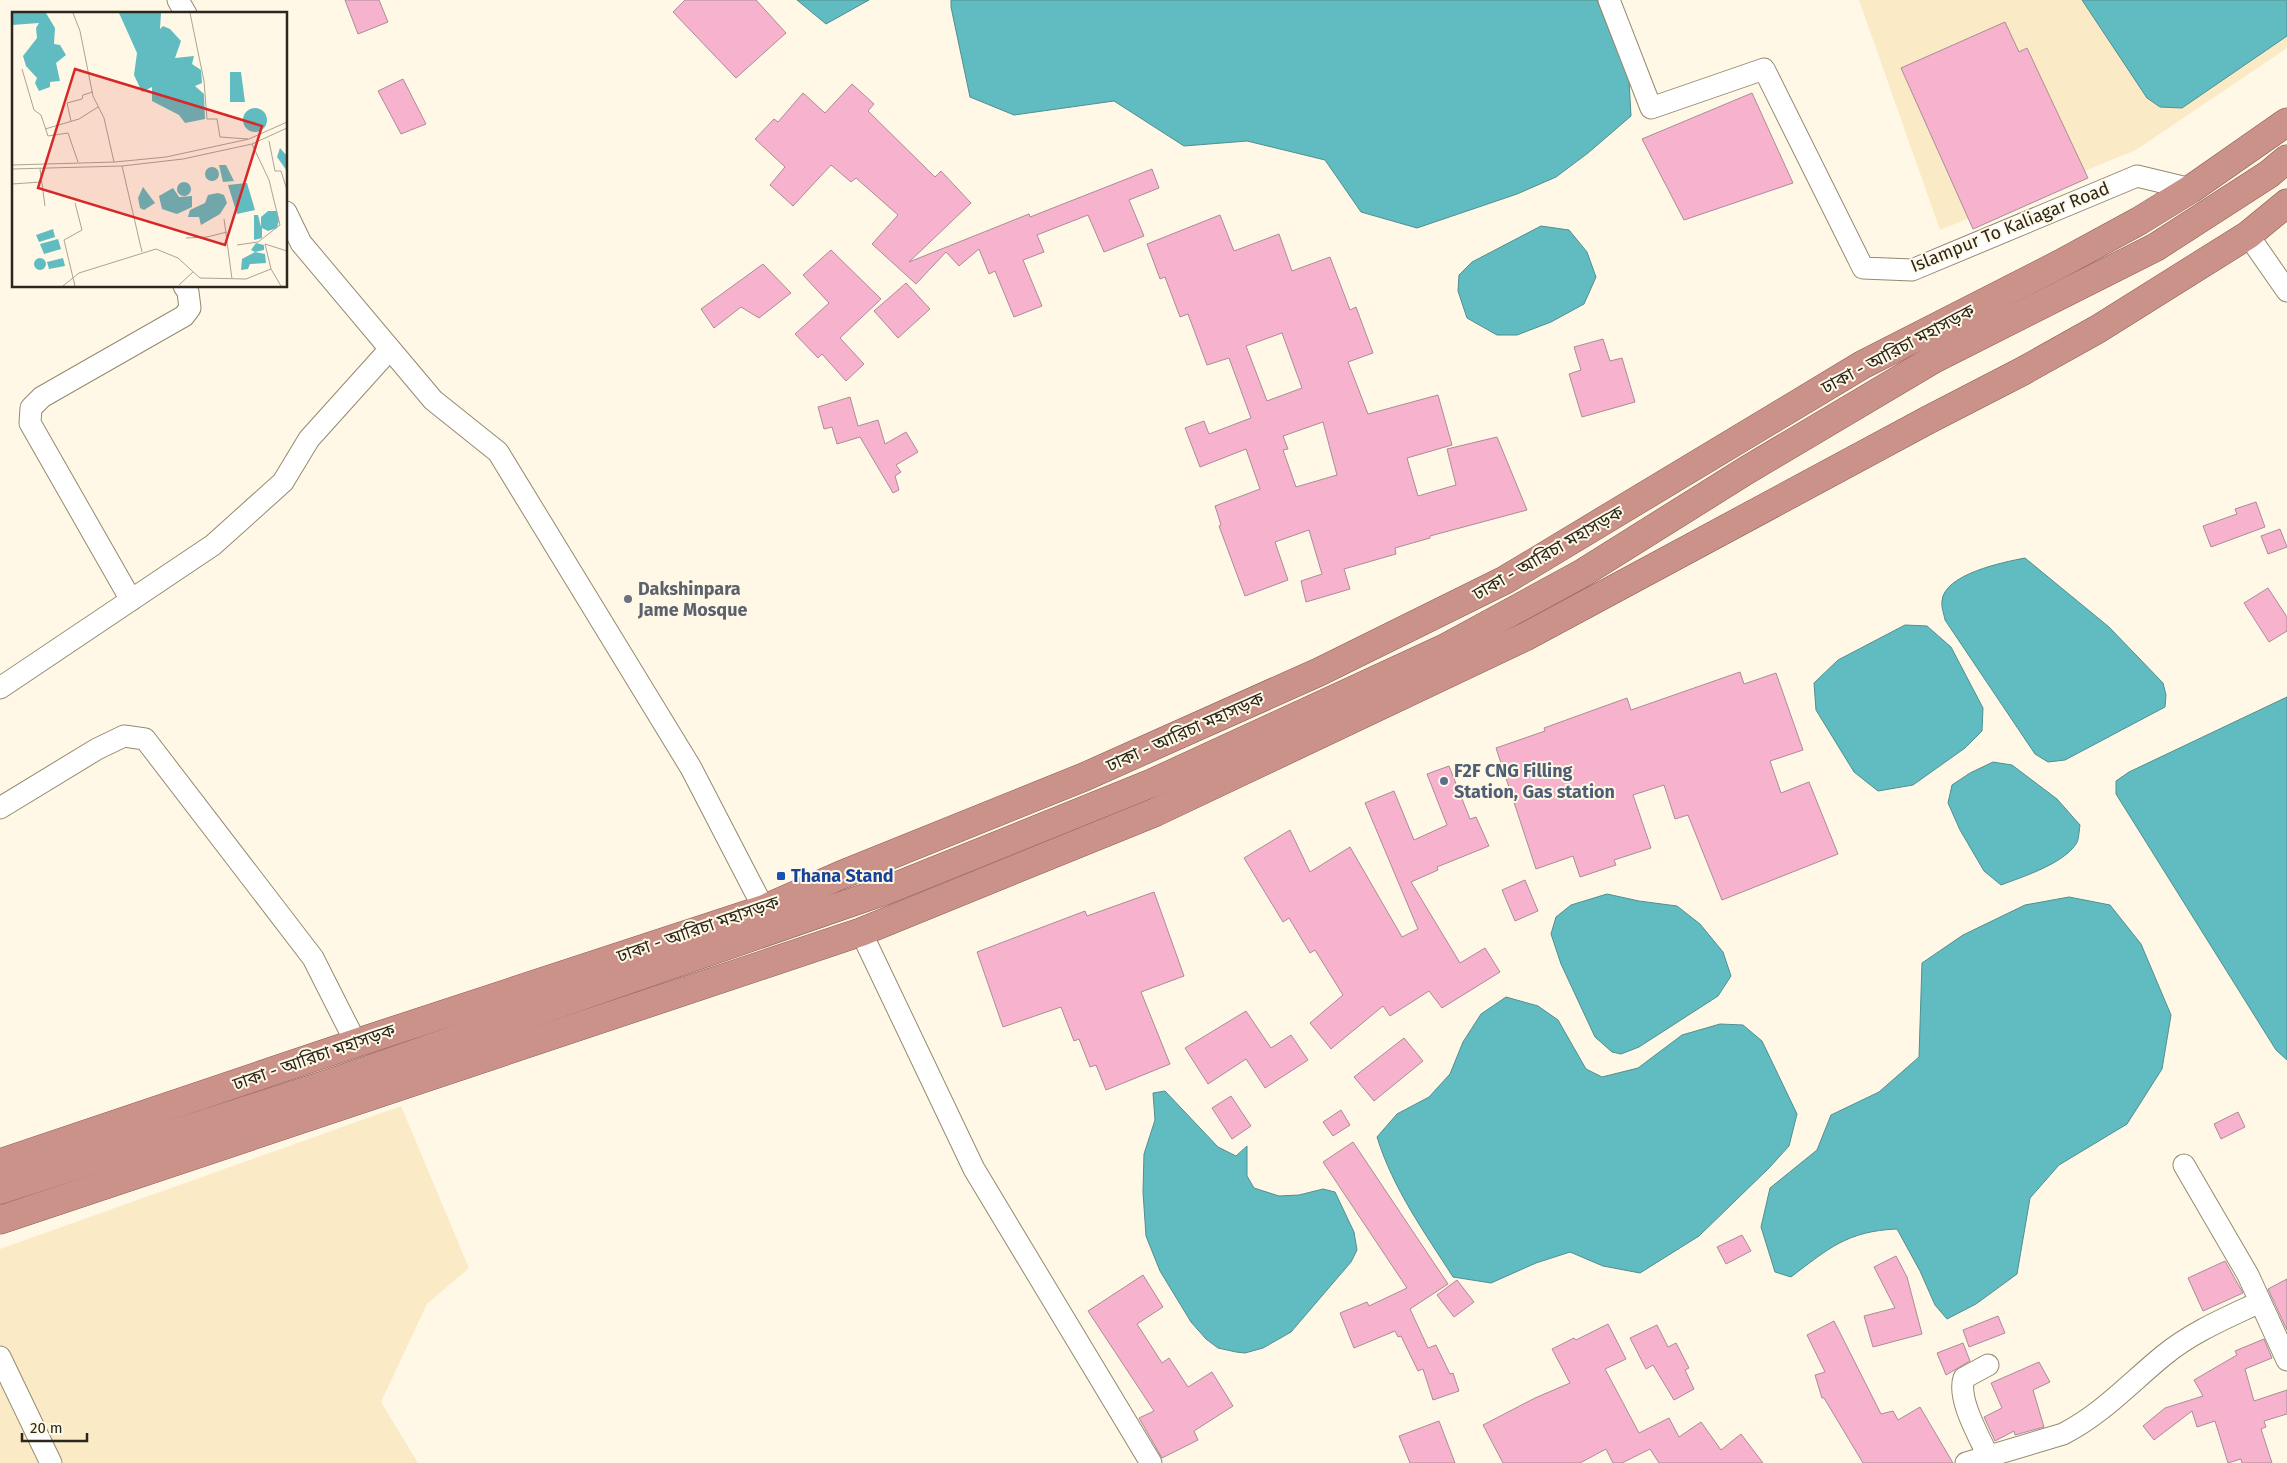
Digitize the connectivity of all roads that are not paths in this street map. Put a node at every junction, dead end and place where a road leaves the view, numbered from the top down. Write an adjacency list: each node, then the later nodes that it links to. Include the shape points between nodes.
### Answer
1 (178, 0): 3 (street)
2 (1609, 0): 6 (street, Islampur To Kaliagar Road, via 1651,108 1764,69 1863,268 1912,270 2137,176)
3 (185, 12)
4 (2287, 122): 6 (highway, ঢাকা - আরিচা মহাসড়ক)
5 (2287, 159): 21 (highway, via 2156,247 1934,359 1581,574 1462,638 1152,784 886,890 336,1081)
6 (2191, 189): 16 (highway, ঢাকা - আরিচা মহাসড়ক, via 2060,264 1862,365 1505,580 1318,672 1084,777)
7 (2287, 203): 9 (highway)
8 (288, 216): 12 (street, via 301,243)
9 (2248, 235): 11 (street); 17 (highway, via 2098,329 2023,371 1525,637 1156,812)
10 (185, 288): 13 (street, via 190,308 184,316 42,397 31,408 30,423)
11 (2287, 291)
12 (390, 348): 13 (street, via 309,439 283,482 214,545); 16 (street, via 433,400 498,452 691,768)
13 (131, 600): 14 (street)
14 (0, 688)
15 (0, 808): 18 (street, via 124,736 145,739 313,958)
16 (764, 908): 18 (highway, ঢাকা - আরিচা মহাসড়ক)
17 (861, 932): 22 (highway); 30 (street, via 974,1169)
18 (356, 1043): 19 (highway, ঢাকা - আরিচা মহাসড়ক)
19 (0, 1163)
20 (2184, 1165): 23 (street, via 2248,1275)
21 (0, 1190)
22 (0, 1220)
23 (2260, 1302): 25 (street); 28 (street, via 2205,1328 2164,1355 2096,1415 2074,1428)
24 (0, 1357): 27 (street)
25 (2287, 1360)
26 (1988, 1365): 28 (street, via 1964,1378 1962,1386 1963,1398)
27 (5, 1382): 29 (street)
28 (1988, 1456): 31 (street)
29 (51, 1463)
30 (1151, 1463)
31 (1966, 1463)

